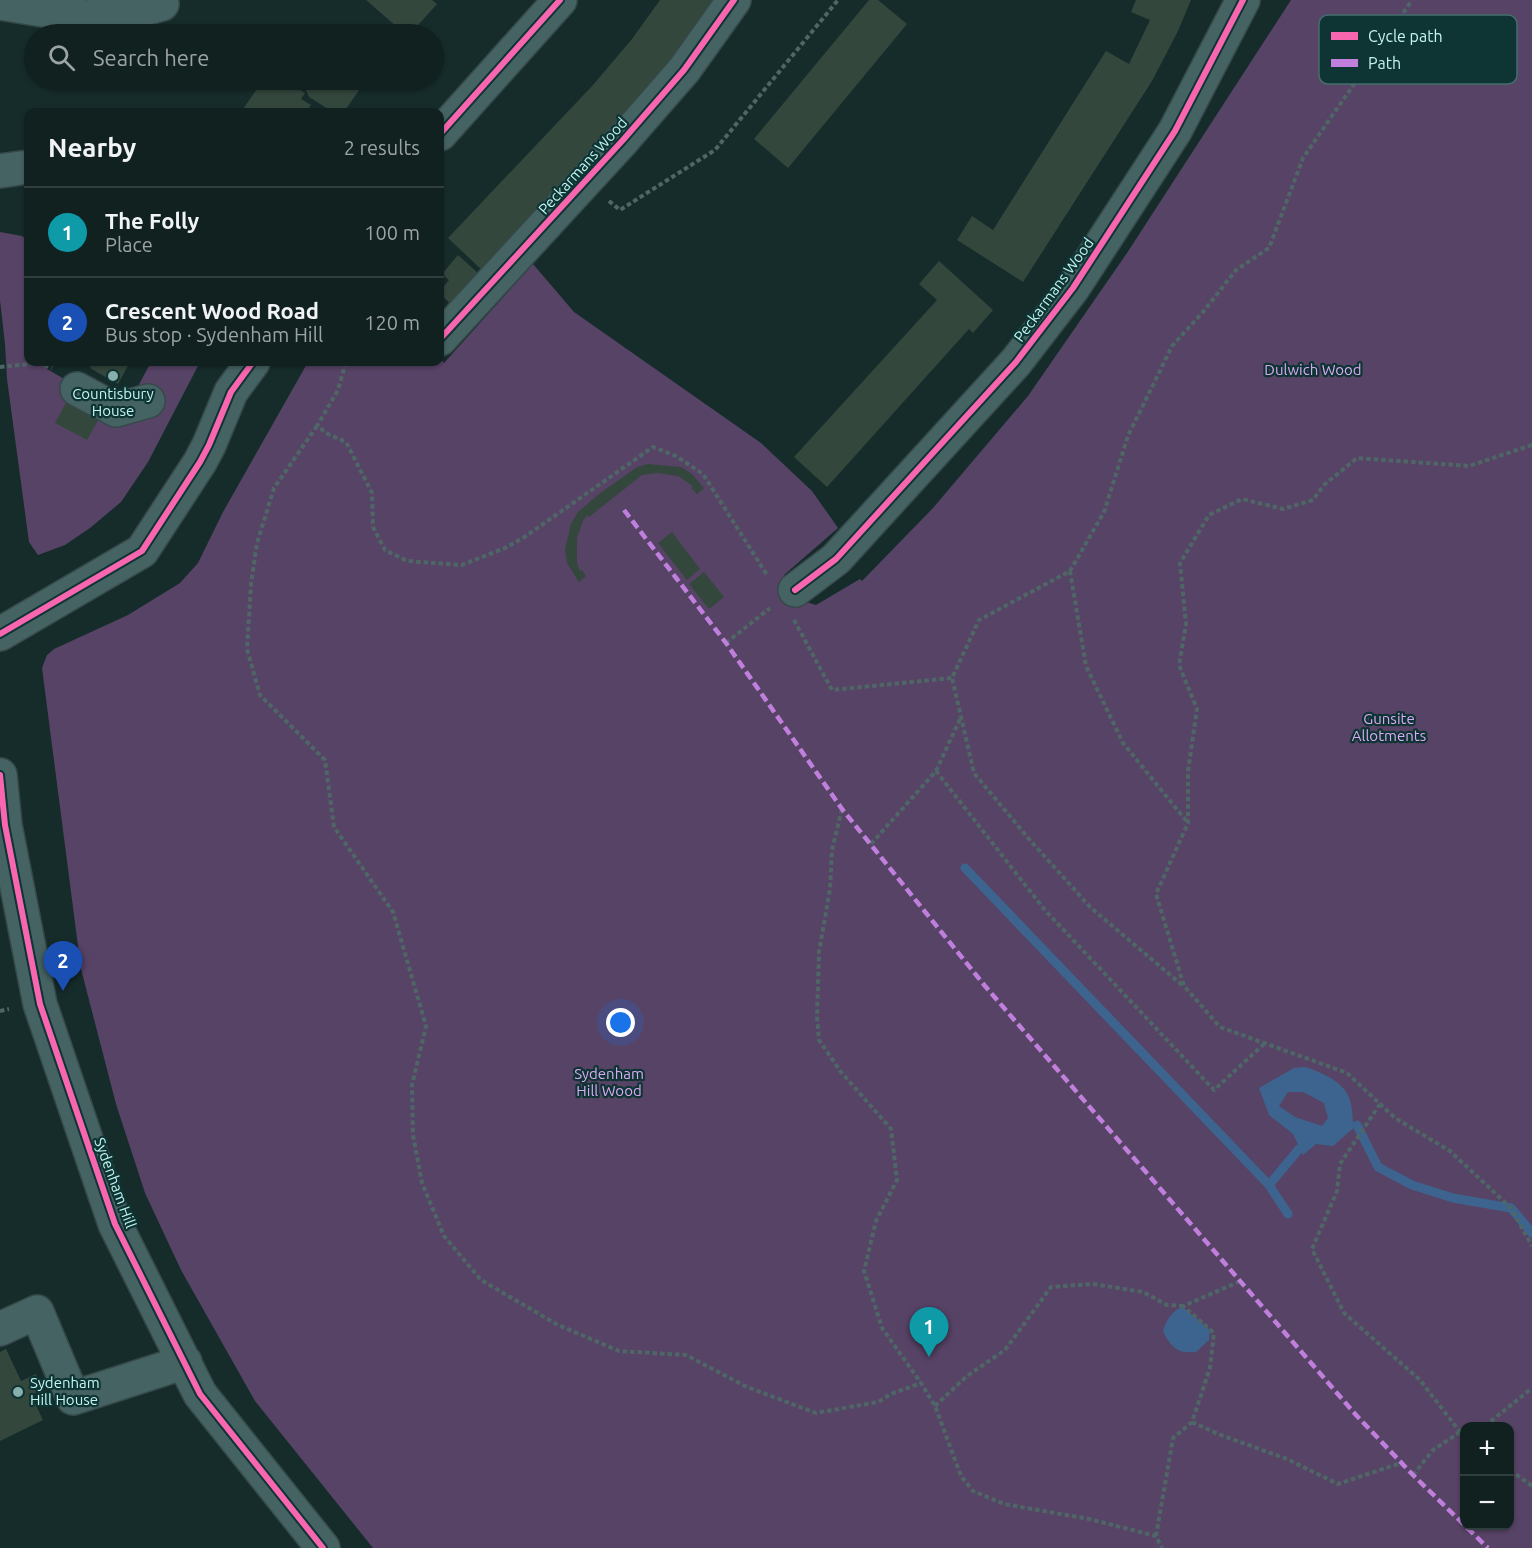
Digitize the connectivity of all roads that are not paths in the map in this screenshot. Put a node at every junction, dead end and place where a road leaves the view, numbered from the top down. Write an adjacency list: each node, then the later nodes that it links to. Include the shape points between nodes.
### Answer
1 (560, 0): 6 (street)
2 (734, 0): 9 (street, Peckarmans Wood, via 684,70)
3 (1242, 0): 13 (street, Peckarmans Wood, via 1175,131 1073,288 1016,362 836,559)
4 (0, 3): 5 (street, via 86,17 126,14)
5 (162, 4)
6 (444, 130)
7 (24, 168): 8 (street)
8 (0, 171)
9 (444, 335)
10 (250, 366): 14 (street, via 231,392 200,462 141,550)
11 (66, 379): 12 (street, via 116,410)
12 (148, 401)
13 (783, 598)
14 (0, 634)
15 (0, 775): 17 (street, Sydenham Hill, via 5,825 40,1004 115,1224)
16 (0, 1329): 17 (street, via 37,1312 73,1398)
17 (185, 1362): 18 (street, Sydenham Hill, via 200,1394)
18 (323, 1548)

